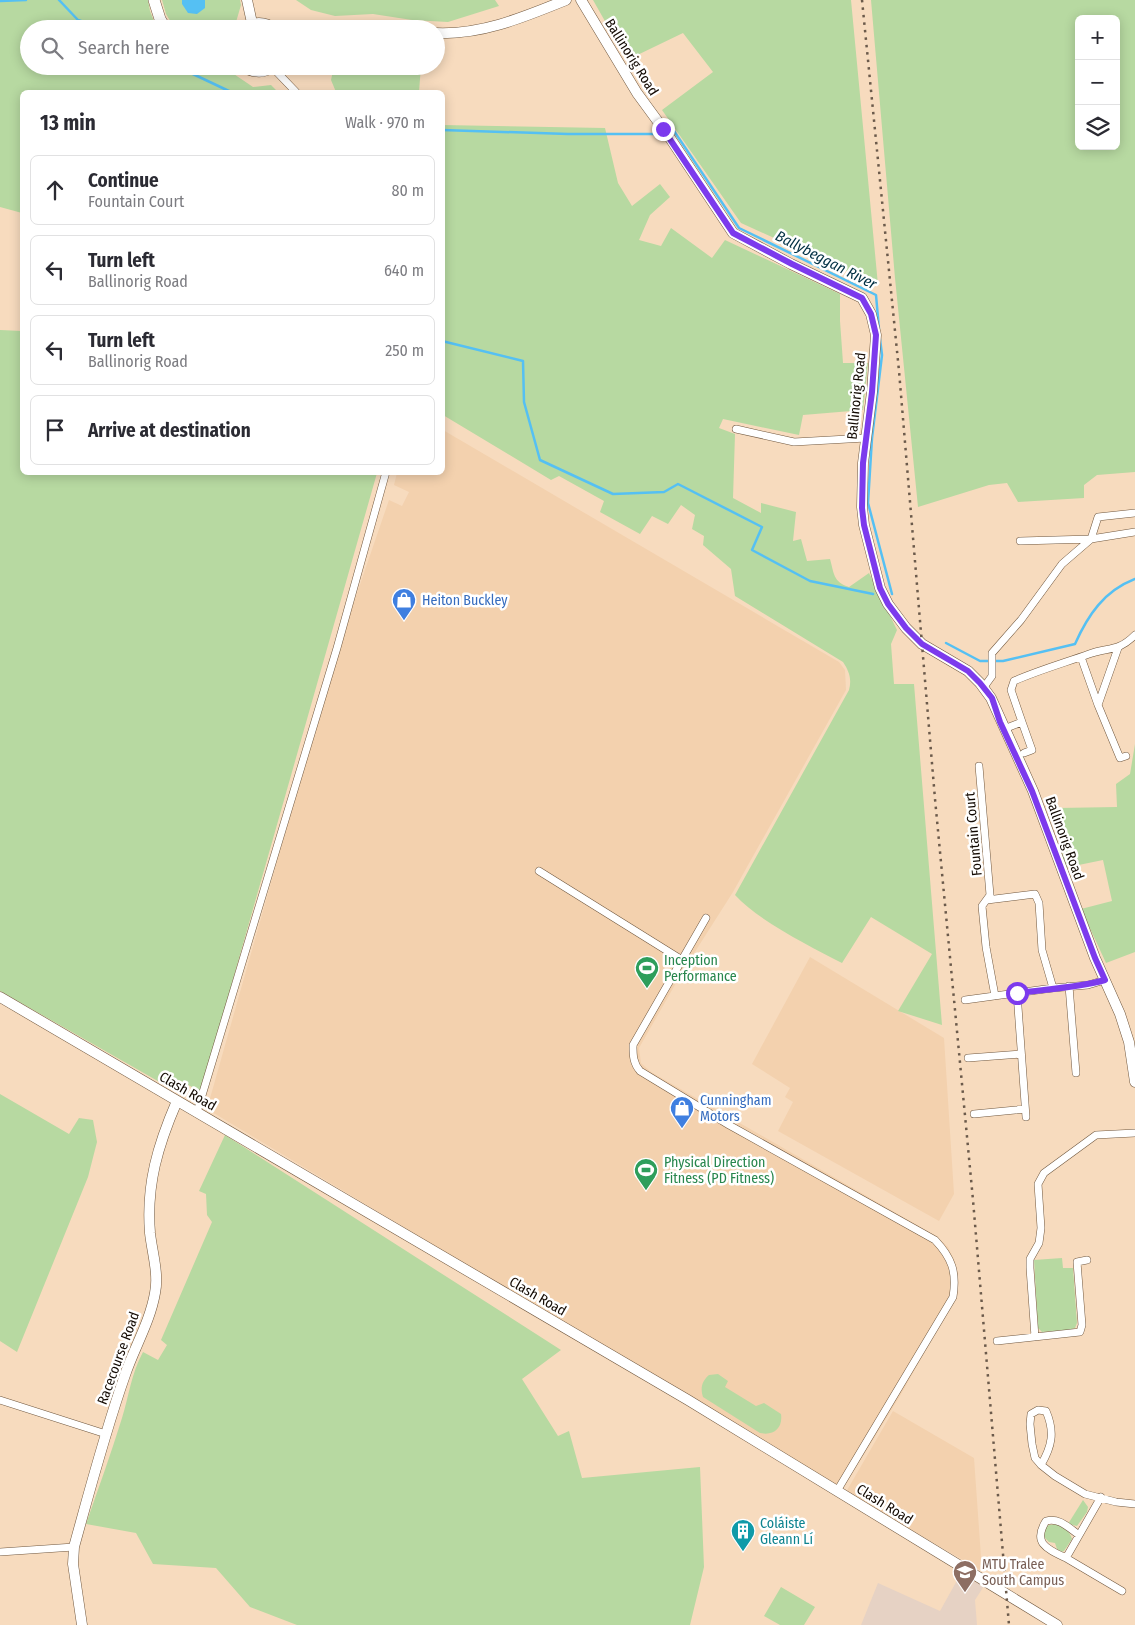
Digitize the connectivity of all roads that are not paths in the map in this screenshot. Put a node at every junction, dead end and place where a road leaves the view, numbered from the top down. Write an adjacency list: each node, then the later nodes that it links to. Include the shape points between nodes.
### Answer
1 (154, 0): 5 (main road)
2 (247, 0): 6 (street)
3 (566, 0): 7 (street, via 500,25)
4 (581, 0): 11 (street, Ballinorig Road, via 637,93 733,233 862,298 871,314 876,335)
5 (161, 20)
6 (247, 20)
7 (445, 33)
8 (281, 75): 9 (street)
9 (294, 90)
10 (736, 428): 11 (street, via 794,442)
11 (866, 438): 20 (street, Ballinorig Road, via 861,488 864,525 886,600 922,644 968,671)
12 (385, 475): 43 (street, via 337,648)
13 (1135, 513): 15 (street, via 1098,517)
14 (1135, 532): 15 (street)
15 (1091, 539): 16 (street); 20 (street, via 1062,564 992,653 992,676)
16 (1020, 540)
17 (1135, 635): 18 (street)
18 (1118, 648): 19 (street); 21 (street)
19 (1081, 657): 21 (street); 22 (street, via 1014,681 1011,690)
20 (984, 687): 23 (street, Ballinorig Road)
21 (1098, 705): 25 (street, via 1120,758)
22 (1022, 722): 23 (street); 24 (street, via 1032,750)
23 (1004, 729): 31 (street, Ballinorig Road, via 1032,791)
24 (1024, 753)
25 (1126, 756)
26 (979, 766): 28 (street, Fountain Court)
27 (538, 871): 30 (street)
28 (988, 900): 33 (street, via 1036,894 1042,950); 35 (street, Fountain Court, via 982,906)
29 (706, 918): 30 (street)
30 (682, 960): 52 (street, via 633,1045 636,1067 729,1125 934,1240 945,1251 952,1266 956,1281 953,1297)
31 (1105, 980): 32 (street); 41 (street, Ballinorig Road, via 1127,1036)
32 (1069, 986): 33 (street); 40 (street)
33 (1053, 988): 34 (street)
34 (1017, 993): 35 (street); 38 (street)
35 (995, 996): 37 (street)
36 (0, 997): 42 (street, Clash Road)
37 (965, 1000)
38 (1021, 1054): 39 (street); 44 (street, via 1026,1113)
39 (968, 1058)
40 (1076, 1073)
41 (1135, 1082)
42 (177, 1101): 43 (street, Clash Road); 50 (street, Racecourse Road, via 160,1144 149,1192 155,1295)
43 (197, 1112): 52 (street, Clash Road, via 665,1386)
44 (974, 1114)
45 (1135, 1133): 47 (street, via 1096,1134 1044,1173 1038,1184 1042,1220 1039,1243 1030,1259)
46 (1088, 1260): 47 (street, via 1077,1262 1080,1332)
47 (1035, 1337): 48 (street)
48 (997, 1341)
49 (0, 1400): 50 (street)
50 (106, 1434): 56 (street, Racecourse Road)
51 (1041, 1465): 51 (street, via 1035,1458 1030,1424 1031,1414 1038,1410 1046,1411 1052,1434 1051,1447); 53 (street, via 1085,1494)
52 (837, 1491): 61 (street, Clash Road)
53 (1101, 1497): 54 (street); 55 (street)
54 (1135, 1504)
55 (1079, 1535): 58 (street); 58 (street, via 1060,1521 1046,1521 1041,1529 1039,1538 1042,1543)
56 (74, 1547): 57 (street); 60 (street, Racecourse Road, via 73,1564)
57 (0, 1552)
58 (1066, 1558): 59 (street)
59 (1122, 1591)
60 (82, 1625)
61 (1057, 1625)

